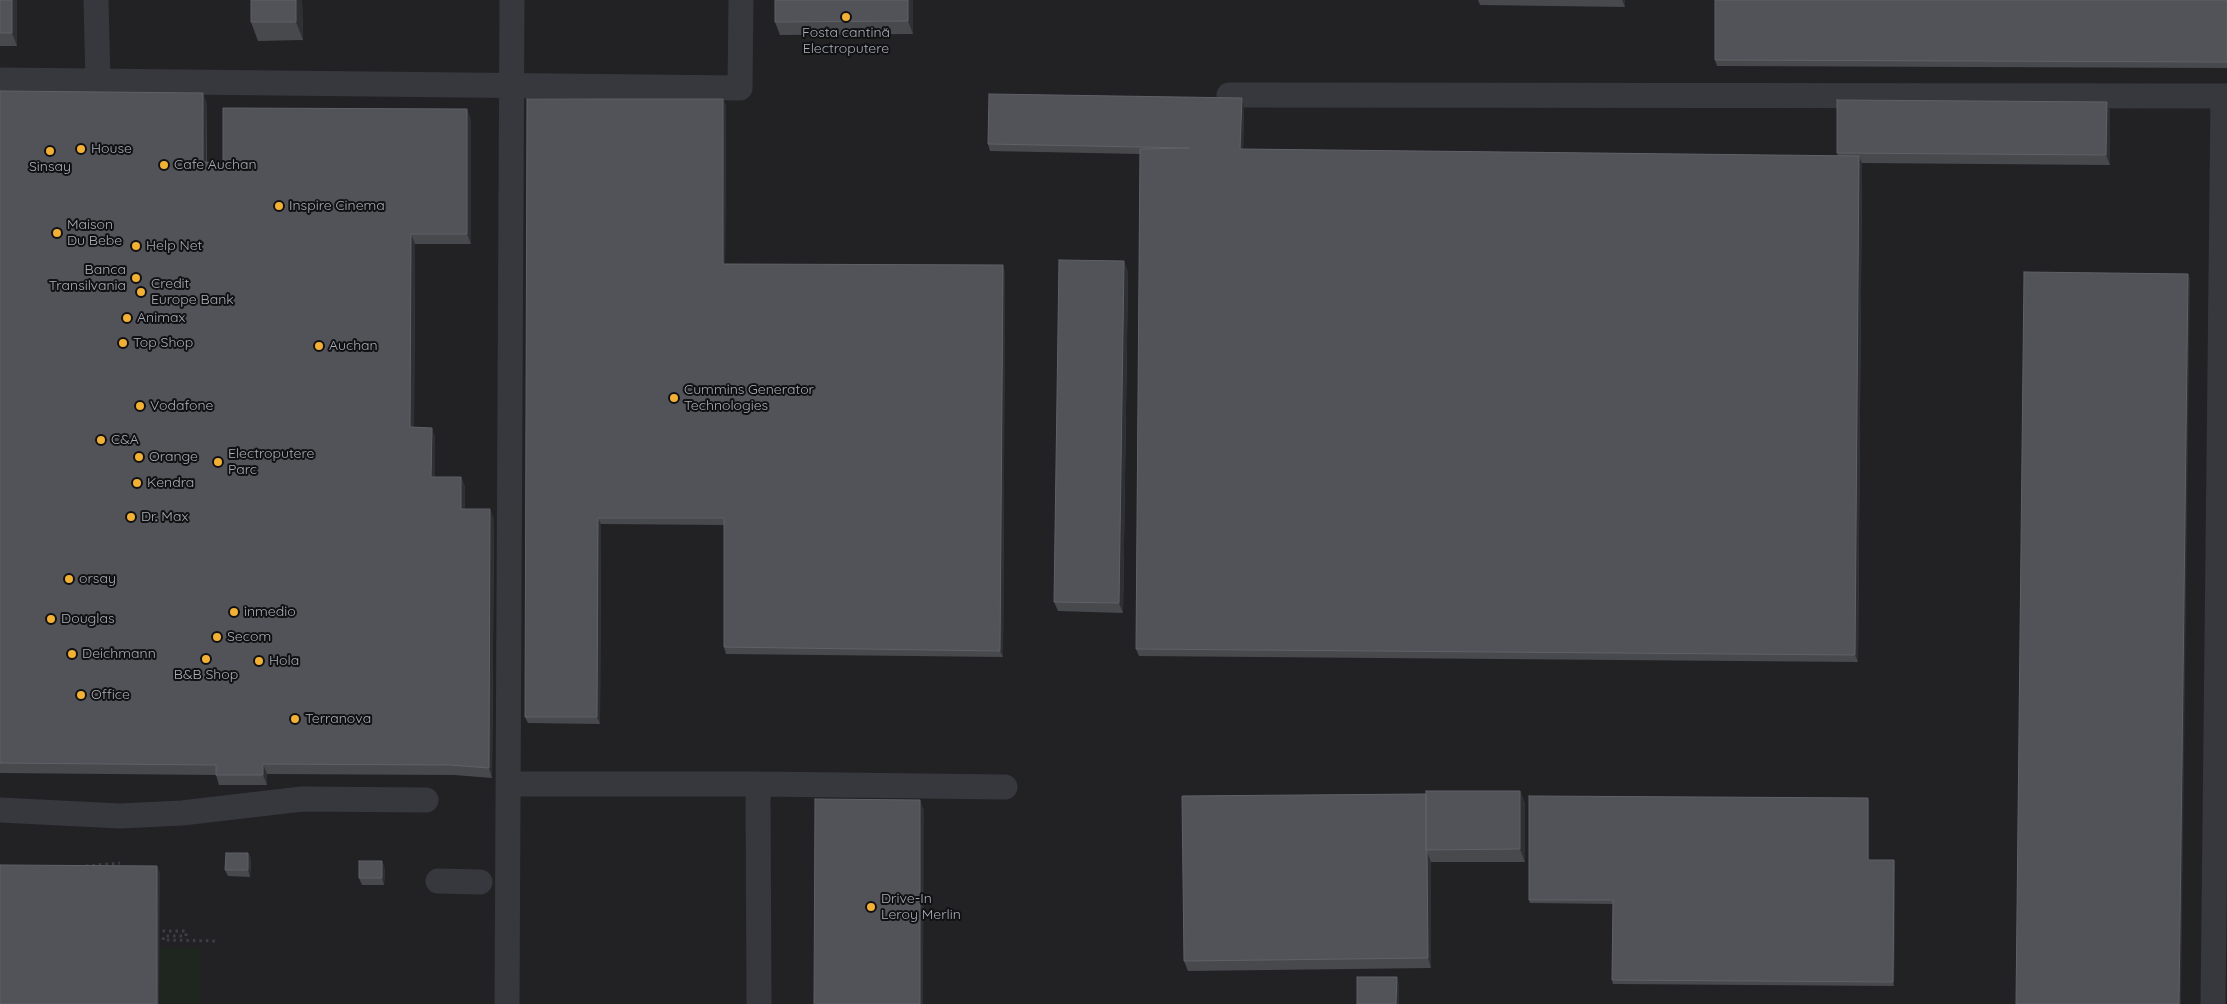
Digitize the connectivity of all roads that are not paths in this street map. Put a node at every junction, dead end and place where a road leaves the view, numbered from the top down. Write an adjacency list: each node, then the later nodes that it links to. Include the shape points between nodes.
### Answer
1 (96, 0): 5 (lane)
2 (512, 0): 6 (lane)
3 (741, 0): 6 (lane, via 740,88)
4 (0, 80): 5 (lane)
5 (98, 82): 6 (lane)
6 (511, 87): 10 (lane)
7 (1228, 95): 8 (lane)
8 (2225, 96): 9 (lane)
9 (2224, 350): 19 (lane)
10 (509, 784): 11 (lane); 17 (lane)
11 (758, 784): 12 (lane); 18 (lane)
12 (1005, 788)
13 (426, 800): 14 (lane, via 302,800 120,816)
14 (0, 810)
15 (438, 882): 16 (lane)
16 (480, 882)
17 (507, 1004)
18 (759, 1004)
19 (2213, 1004)

